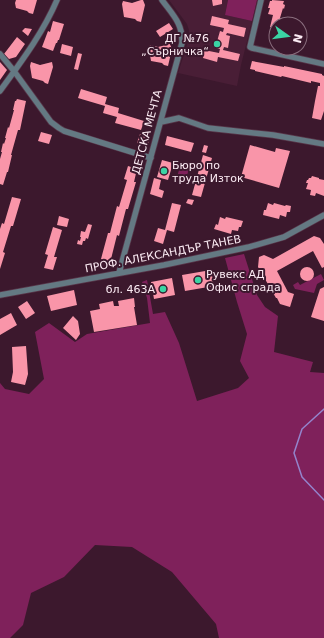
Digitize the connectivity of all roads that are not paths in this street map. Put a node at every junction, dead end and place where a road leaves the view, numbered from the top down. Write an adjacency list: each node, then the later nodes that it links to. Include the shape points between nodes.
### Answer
1 (57, 0): 6 (street, via 41,31)
2 (162, 0): 8 (street, ДЕТСКА МЕЧТА, via 180,26 182,43)
3 (261, 0): 5 (street, via 250,47)
4 (0, 54): 6 (street)
5 (324, 64)
6 (14, 71): 7 (street); 10 (street, via 43,112 59,128)
7 (0, 91)
8 (160, 122): 9 (street, via 179,118 208,128); 10 (street, ДЕТСКА МЕЧТА)
9 (324, 144)
10 (151, 158): 12 (street, ДЕТСКА МЕЧТА)
11 (324, 215): 12 (street, ПРОФ. АЛЕКСАНДЪР ТАНЕВ, via 284,237 249,248)
12 (119, 273): 13 (street, ПРОФ. АЛЕКСАНДЪР ТАНЕВ)
13 (0, 295)

